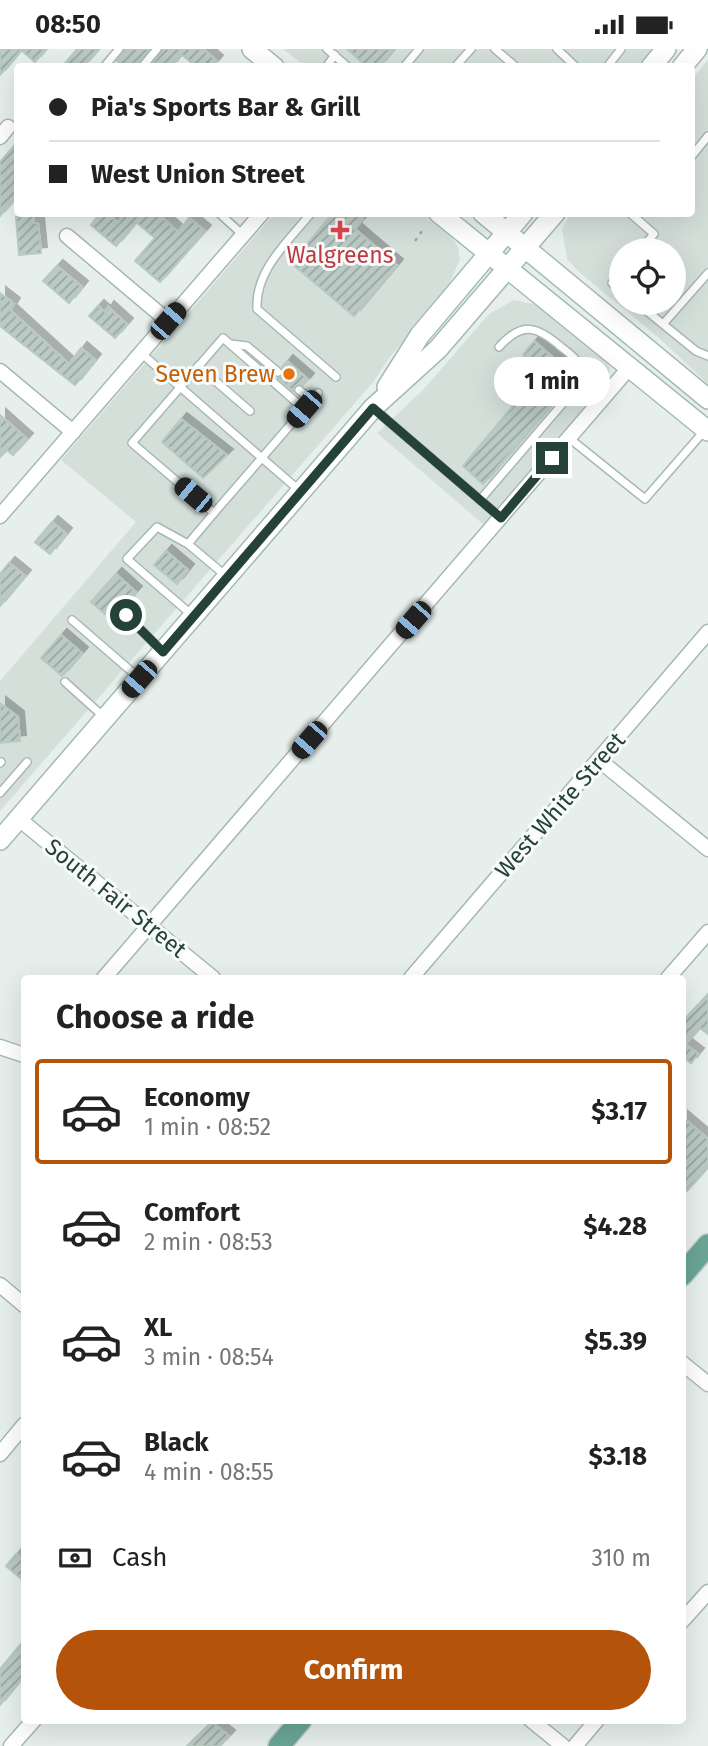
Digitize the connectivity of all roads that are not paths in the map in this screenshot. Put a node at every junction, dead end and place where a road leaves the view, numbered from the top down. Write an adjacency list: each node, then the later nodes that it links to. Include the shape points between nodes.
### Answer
1 (119, 49): 13 (lane)
2 (158, 49): 14 (lane)
3 (252, 49): 15 (main road)
4 (327, 49): 12 (lane)
5 (419, 49): 18 (lane)
6 (471, 49): 19 (lane)
7 (495, 49): 20 (lane)
8 (557, 49): 21 (lane)
9 (621, 49): 22 (lane)
10 (666, 49): 23 (main road)
11 (697, 49): 24 (main road)
12 (335, 55): 16 (lane); 17 (lane)
13 (107, 63)
14 (146, 63)
15 (269, 63)
16 (329, 63)
17 (344, 63)
18 (407, 63)
19 (459, 63)
20 (511, 63)
21 (572, 63)
22 (610, 63)
23 (654, 63)
24 (685, 63)
25 (708, 137): 26 (lane)
26 (695, 152)
27 (223, 217): 38 (lane)
28 (259, 217): 38 (street)
29 (308, 217): 56 (lane, via 264,272 256,292 257,309)
30 (444, 217): 42 (main road)
31 (488, 217): 37 (main road)
32 (520, 217): 37 (main road)
33 (552, 217): 41 (main road)
34 (634, 217): 36 (lane)
35 (642, 217): 36 (lane)
36 (639, 221): 40 (lane, via 654,233)
37 (507, 233): 41 (main road); 42 (main road)
38 (243, 235): 46 (street)
39 (67, 236): 46 (street)
40 (650, 238)
41 (525, 248): 43 (main road); 60 (main road)
42 (488, 254): 43 (main road); 62 (main road, via 420,335)
43 (507, 269): 53 (main road); 62 (main road, via 438,349)
44 (708, 274): 47 (lane)
45 (652, 315): 47 (lane)
46 (168, 321): 50 (street)
47 (664, 324): 51 (lane)
48 (230, 344): 52 (lane, via 223,338); 55 (lane, via 247,346); 63 (lane)
49 (499, 347): 70 (lane, via 514,332 544,332 577,360 582,372 575,389)
50 (141, 353): 57 (lane); 66 (street)
51 (708, 356)
52 (198, 366): 57 (lane); 64 (lane)
53 (629, 367): 65 (main road); 67 (street)
54 (0, 371): 66 (street)
55 (278, 372)
56 (336, 377)
57 (179, 386): 68 (lane); 71 (lane, via 132,443)
58 (299, 390): 61 (lane)
59 (318, 393): 61 (lane)
60 (708, 399)
61 (312, 400): 63 (lane)
62 (373, 408): 69 (main road); 70 (lane)
63 (304, 409): 68 (lane)
64 (250, 411)
65 (707, 430): 67 (lane, via 645,499)
66 (73, 432): 72 (street)
67 (569, 438): 73 (street)
68 (262, 457): 69 (lane); 71 (lane)
69 (301, 491): 75 (main road)
70 (480, 500): 73 (lane)
71 (214, 513): 74 (lane)
72 (0, 516)
73 (501, 518): 90 (street)
74 (188, 544): 75 (lane); 77 (lane, via 157,527 127,559)
75 (227, 577): 77 (main road)
76 (126, 615): 80 (lane)
77 (193, 616): 80 (main road)
78 (72, 620): 81 (lane)
79 (708, 632): 84 (street, West White Street)
80 (163, 652): 81 (main road)
81 (139, 679): 83 (main road)
82 (65, 683): 83 (lane)
83 (105, 718): 87 (main road)
84 (599, 760): 89 (street); 94 (street, West White Street)
85 (27, 762): 86 (lane)
86 (0, 793)
87 (19, 819): 88 (main road); 90 (street, South Fair Street)
88 (0, 840)
89 (708, 849)
90 (148, 925): 92 (street); 93 (street, South Fair Street)
91 (708, 932): 95 (street)
92 (106, 975)
93 (209, 975)
94 (414, 975)
95 (671, 975)
96 (0, 1047): 97 (street)
97 (21, 1054)
98 (708, 1245): 99 (main road)
99 (686, 1270)
100 (0, 1285): 101 (street)
101 (21, 1302)
102 (686, 1366): 103 (street)
103 (708, 1384)
104 (21, 1429): 105 (street)
105 (0, 1454)
106 (708, 1592): 107 (street)
107 (686, 1617)
108 (30, 1724): 112 (street)
109 (298, 1724): 113 (main road)
110 (536, 1724): 114 (street)
111 (594, 1724): 115 (street)
112 (11, 1746)
113 (279, 1746)
114 (563, 1746)
115 (575, 1746)

